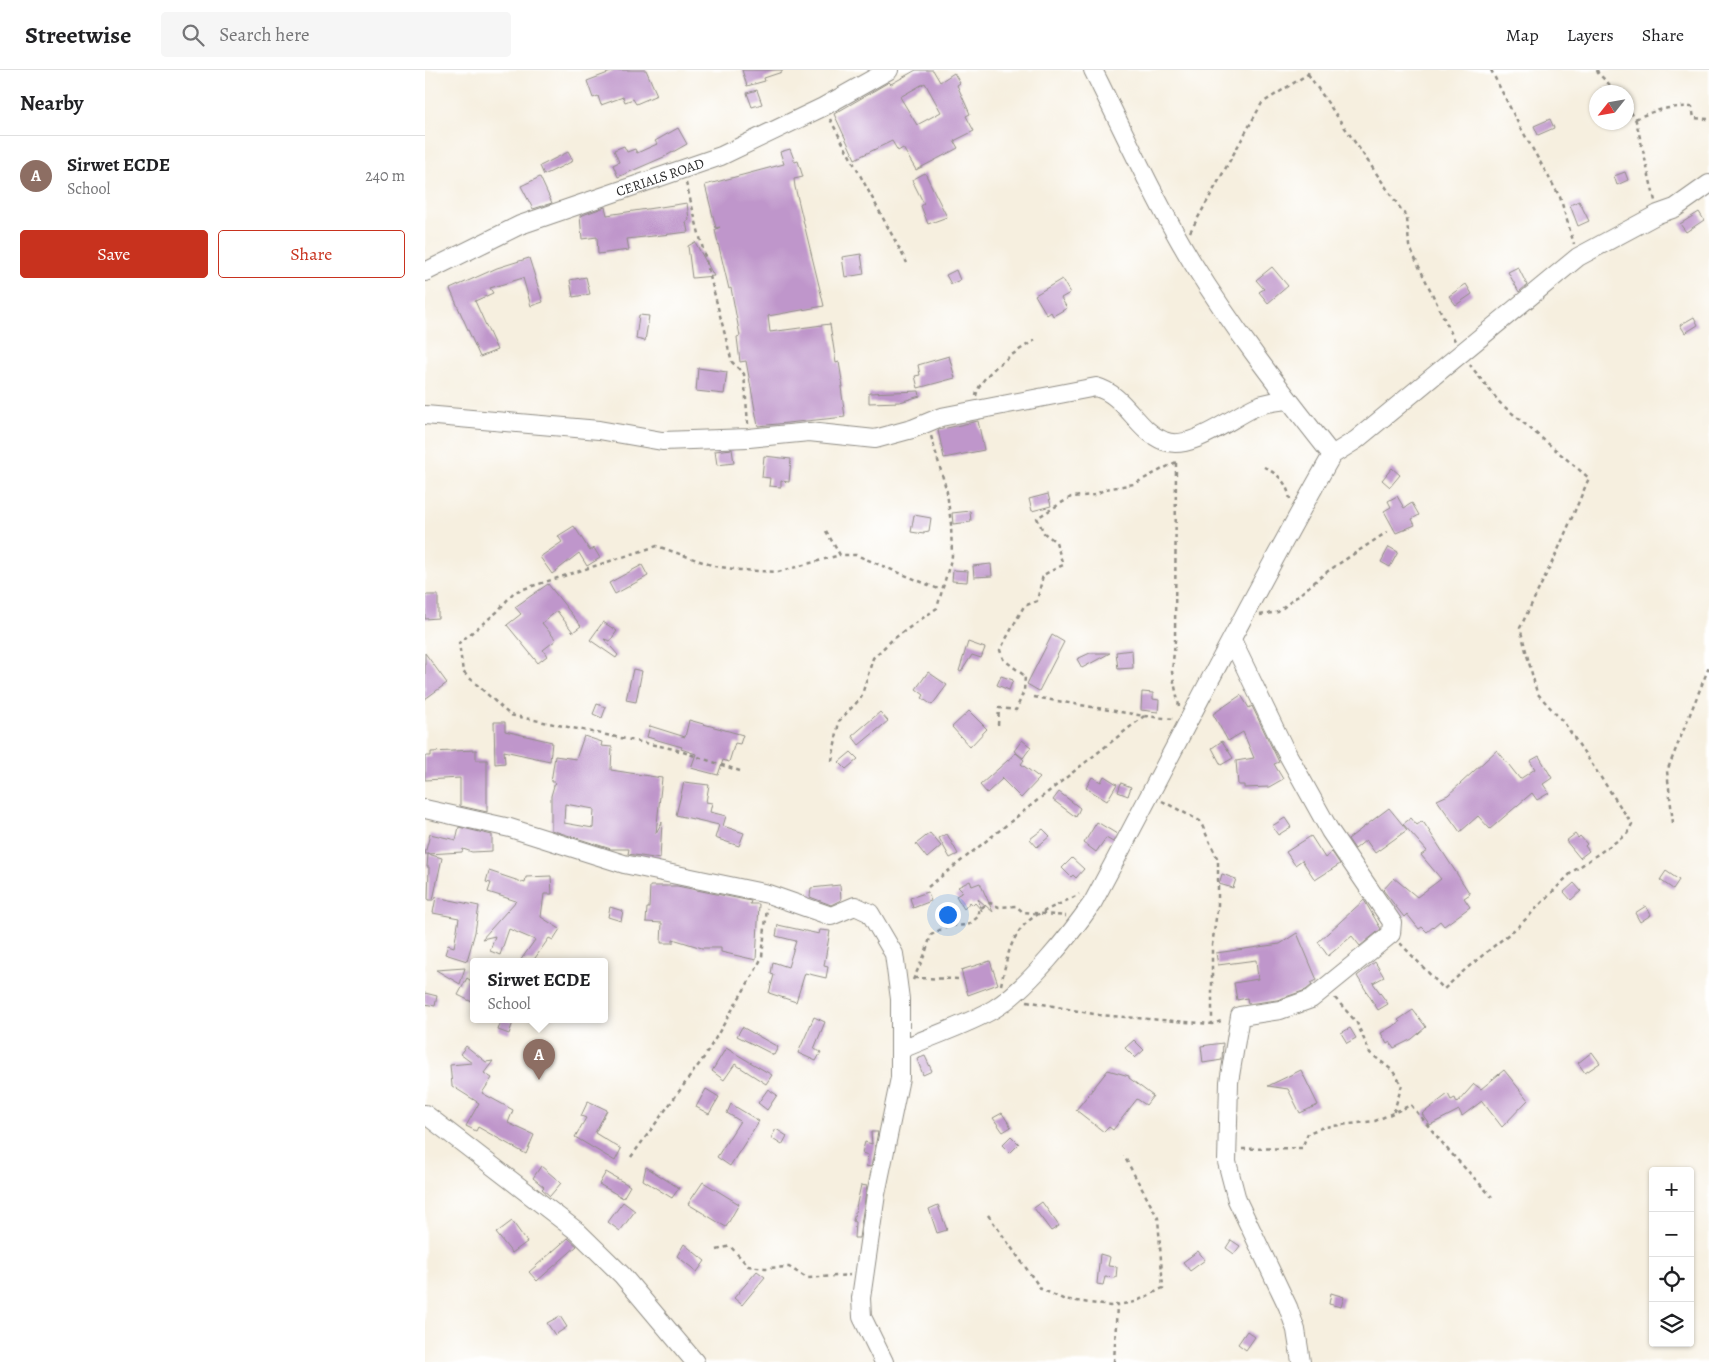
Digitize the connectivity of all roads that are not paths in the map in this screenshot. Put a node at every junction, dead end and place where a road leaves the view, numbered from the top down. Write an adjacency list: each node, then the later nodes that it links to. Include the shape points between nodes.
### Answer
1 (1093, 70): 5 (street, via 1183,245 1227,315)
2 (886, 71): 4 (street, CERIALS ROAD, via 823,107 721,156 528,222)
3 (1709, 184): 7 (street, via 1675,208 1578,257 1356,440)
4 (425, 272)
5 (1289, 400): 6 (street, via 1257,406 1180,444 1165,442 1151,435 1122,402 1108,390 1096,387 941,417 875,439 809,432 662,441 599,430); 7 (street)
6 (425, 415)
7 (1333, 455): 8 (street)
8 (1232, 640): 10 (street, via 1187,716 1150,794 1083,917 1005,992 992,1010); 14 (street, via 1283,746 1330,831 1392,918 1391,934 1311,999 1280,1010 1240,1016 1229,1082 1226,1149 1230,1181 1288,1307)
9 (425, 809): 10 (street, via 511,828 625,864 768,894 831,916 855,906 870,913 894,954)
10 (902, 1049): 13 (street, via 900,1078 876,1194 861,1298 862,1317)
11 (425, 1114): 12 (street, via 578,1232 622,1275)
12 (695, 1362)
13 (884, 1362)
14 (1301, 1362)

